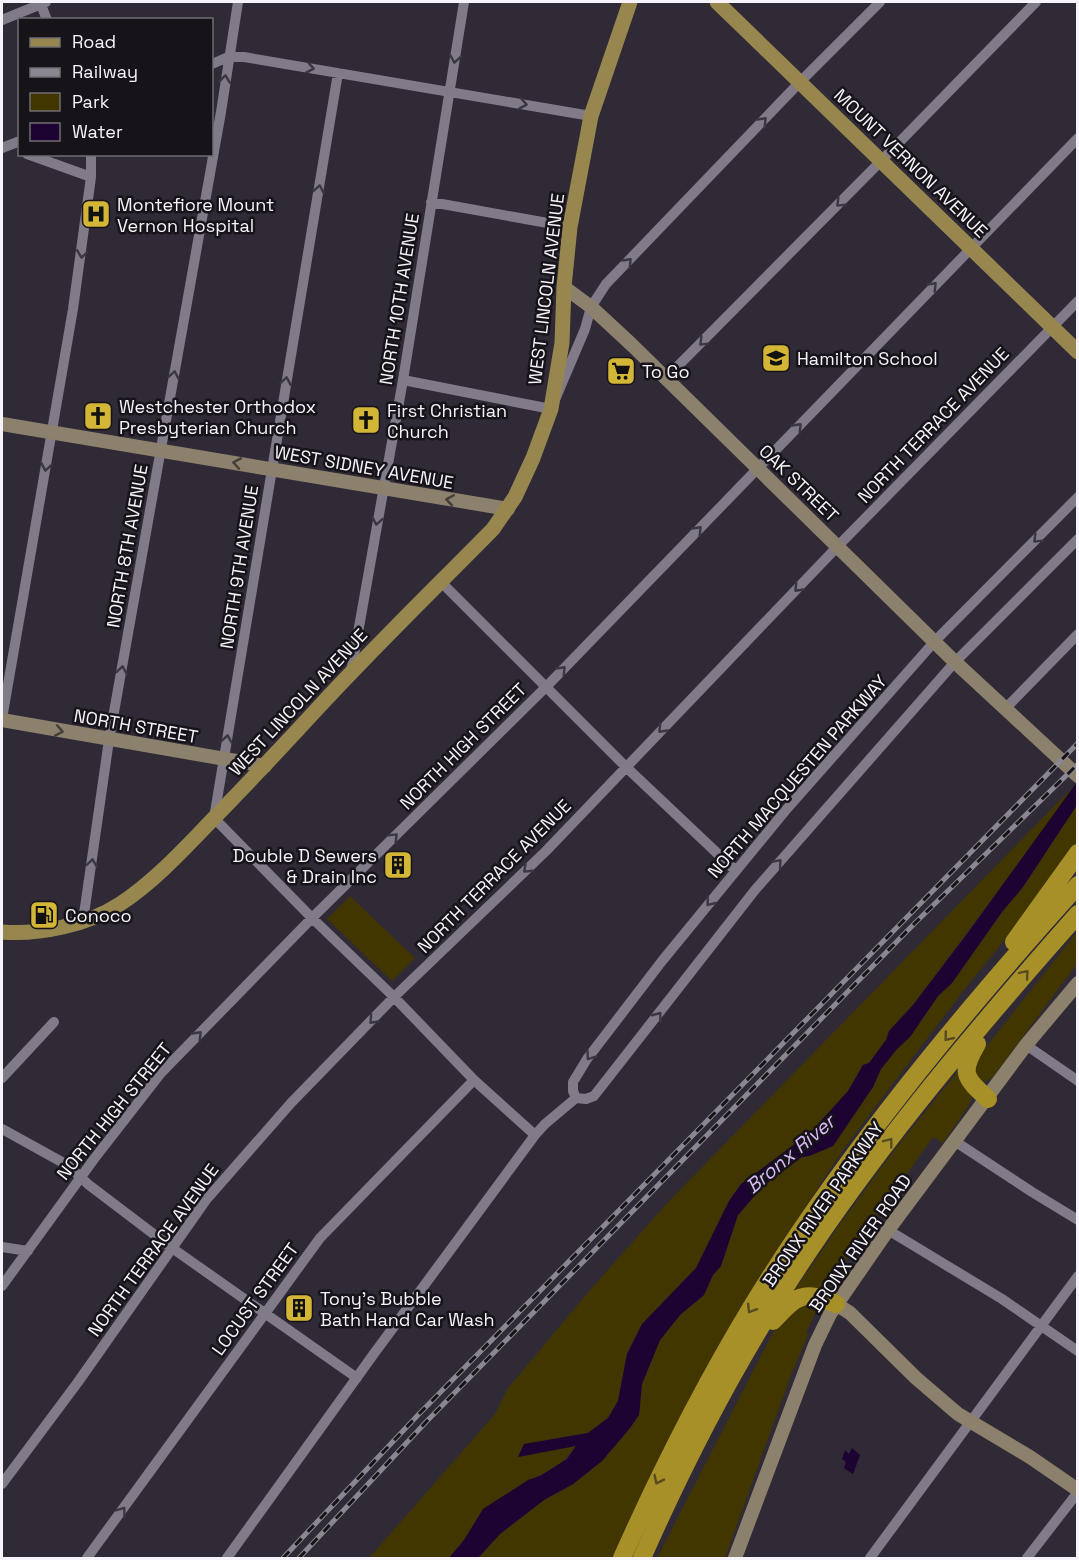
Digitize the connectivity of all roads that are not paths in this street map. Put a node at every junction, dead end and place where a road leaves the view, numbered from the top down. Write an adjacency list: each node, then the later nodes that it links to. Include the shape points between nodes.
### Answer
1 (43, 2): 8 (street); 9 (street)
2 (238, 2): 10 (street, NORTH 8TH AVENUE)
3 (464, 2): 14 (street, NORTH 10TH AVENUE, one-way to 14)
4 (630, 2): 15 (main road, WEST LINCOLN AVENUE)
5 (719, 2): 13 (main road, MOUNT VERNON AVENUE)
6 (880, 2): 13 (street, WEST LINCOLN AVENUE)
7 (1036, 2): 19 (street)
8 (47, 18)
9 (2, 20)
10 (228, 57): 11 (street); 12 (street, one-way to 12); 34 (street, NORTH 8TH AVENUE, one-way to 10)
11 (213, 64)
12 (338, 73): 14 (street); 35 (street, NORTH 9TH AVENUE, one-way to 12)
13 (800, 82): 19 (main road, MOUNT VERNON AVENUE); 26 (street, WEST LINCOLN AVENUE, one-way to 13, via 606,284)
14 (449, 92): 15 (street, one-way to 15); 21 (street, NORTH 10TH AVENUE)
15 (591, 116): 22 (main road, WEST LINCOLN AVENUE)
16 (1077, 138): 23 (street, NORTH HIGH STREET)
17 (33, 156): 20 (street)
18 (91, 156): 20 (street)
19 (881, 161): 23 (main road, MOUNT VERNON AVENUE); 29 (street, one-way to 29)
20 (91, 177): 33 (street, one-way to 33)
21 (431, 202): 22 (street); 30 (street, NORTH 10TH AVENUE)
22 (570, 227): 24 (main road, WEST LINCOLN AVENUE)
23 (970, 248): 27 (main road, MOUNT VERNON AVENUE); 36 (street, NORTH HIGH STREET, one-way to 23)
24 (564, 288): 26 (street, OAK STREET); 31 (main road, WEST LINCOLN AVENUE, via 561,344)
25 (1077, 302): 27 (street, NORTH TERRACE AVENUE)
26 (591, 307): 29 (street, OAK STREET); 31 (street, WEST LINCOLN AVENUE)
27 (1052, 328): 28 (main road, MOUNT VERNON AVENUE); 41 (street, NORTH TERRACE AVENUE)
28 (1077, 352)
29 (666, 378): 36 (street, OAK STREET)
30 (403, 380): 31 (street); 37 (street, NORTH 10TH AVENUE)
31 (550, 409): 39 (main road, WEST LINCOLN AVENUE, via 534,458)
32 (2, 424): 33 (street, WEST SIDNEY AVENUE)
33 (52, 432): 34 (street, WEST SIDNEY AVENUE); 49 (street, one-way to 49)
34 (161, 450): 35 (street, WEST SIDNEY AVENUE, one-way to 34); 50 (street, NORTH 8TH AVENUE, one-way to 34)
35 (271, 469): 37 (street, WEST SIDNEY AVENUE); 51 (street, NORTH 9TH AVENUE, one-way to 35)
36 (758, 469): 41 (street, OAK STREET); 47 (street, NORTH HIGH STREET, one-way to 36)
37 (382, 489): 39 (street, WEST SIDNEY AVENUE, one-way to 37); 46 (street, NORTH 10TH AVENUE, one-way to 46)
38 (1077, 497): 44 (street, NORTH MACQUESTEN PARKWAY, one-way to 44)
39 (508, 509): 42 (main road, WEST LINCOLN AVENUE)
40 (1077, 539): 45 (street)
41 (838, 546): 44 (street, OAK STREET); 53 (street, NORTH TERRACE AVENUE, one-way to 53)
42 (441, 582): 46 (main road, WEST LINCOLN AVENUE); 47 (street)
43 (1077, 634): 48 (street)
44 (934, 641): 45 (street, OAK STREET); 57 (street, NORTH MACQUESTEN PARKWAY)
45 (955, 662): 48 (street, OAK STREET); 72 (street, one-way to 45, via 594,1096 606,1083 755,890)
46 (351, 672): 52 (main road, WEST LINCOLN AVENUE)
47 (546, 687): 53 (street); 60 (street, NORTH HIGH STREET, one-way to 47)
48 (1005, 709): 54 (street, OAK STREET)
49 (2, 720): 50 (street, NORTH STREET, one-way to 50)
50 (109, 740): 51 (street, NORTH STREET); 61 (street, NORTH 8TH AVENUE, one-way to 50)
51 (224, 759): 52 (street, NORTH STREET); 55 (street, NORTH 9TH AVENUE)
52 (265, 766): 55 (main road, WEST LINCOLN AVENUE)
53 (626, 767): 57 (street); 65 (street, NORTH TERRACE AVENUE, one-way to 65)
54 (1077, 776)
55 (214, 818): 60 (street); 61 (main road, WEST LINCOLN AVENUE, via 175,859 120,904)
56 (1077, 853): 64 (highway, via 1021,931)
57 (736, 871): 72 (street, NORTH MACQUESTEN PARKWAY, one-way to 72, via 587,1059 573,1082)
58 (1077, 885): 64 (highway, BRONX RIVER PARKWAY)
59 (1077, 914): 66 (highway, BRONX RIVER PARKWAY, one-way to 59)
60 (312, 918): 65 (street); 77 (street, NORTH HIGH STREET, one-way to 60, via 161,1073)
61 (83, 921): 62 (main road, WEST LINCOLN AVENUE, via 30,932)
62 (2, 932)
63 (1077, 983): 68 (street, BRONX RIVER ROAD)
64 (985, 992): 96 (highway, BRONX RIVER PARKWAY, one-way to 96, via 873,1133 770,1278 685,1425)
65 (394, 997): 70 (street); 81 (street, NORTH TERRACE AVENUE, one-way to 81, via 247,1152)
66 (1005, 998): 73 (highway, via 966,1066 968,1080); 88 (highway, BRONX RIVER PARKWAY, one-way to 66, via 791,1278 856,1187)
67 (54, 1022): 69 (street)
68 (1026, 1045): 71 (street); 73 (street, BRONX RIVER ROAD)
69 (2, 1078)
70 (474, 1080): 75 (street); 86 (street, LOCUST STREET, via 320,1238)
71 (1077, 1081)
72 (576, 1098): 75 (street)
73 (988, 1099): 76 (street, BRONX RIVER ROAD)
74 (2, 1128): 77 (street, via 69,1166)
75 (535, 1136): 90 (street)
76 (956, 1142): 78 (street); 79 (street, BRONX RIVER ROAD)
77 (81, 1177): 81 (street); 82 (street, NORTH HIGH STREET)
78 (1077, 1220)
79 (888, 1230): 85 (street, BRONX RIVER ROAD); 87 (street)
80 (2, 1247): 82 (street)
81 (172, 1248): 86 (street); 92 (street, NORTH TERRACE AVENUE)
82 (28, 1251): 84 (street, NORTH HIGH STREET)
83 (1077, 1276): 87 (street)
84 (2, 1286)
85 (836, 1304): 88 (highway, via 801,1296); 91 (street); 98 (street, BRONX RIVER ROAD, via 815,1345)
86 (265, 1314): 90 (street); 94 (street, LOCUST STREET, one-way to 86)
87 (1042, 1326): 89 (street); 91 (street)
88 (749, 1346): 97 (highway, BRONX RIVER PARKWAY, via 689,1458)
89 (1077, 1351)
90 (357, 1378): 95 (street)
91 (969, 1422): 93 (street, via 1030,1456); 99 (street)
92 (2, 1484)
93 (1077, 1491): 100 (street)
94 (87, 1558)
95 (227, 1558)
96 (622, 1558)
97 (642, 1558)
98 (735, 1558)
99 (870, 1558)
100 (1028, 1558)

